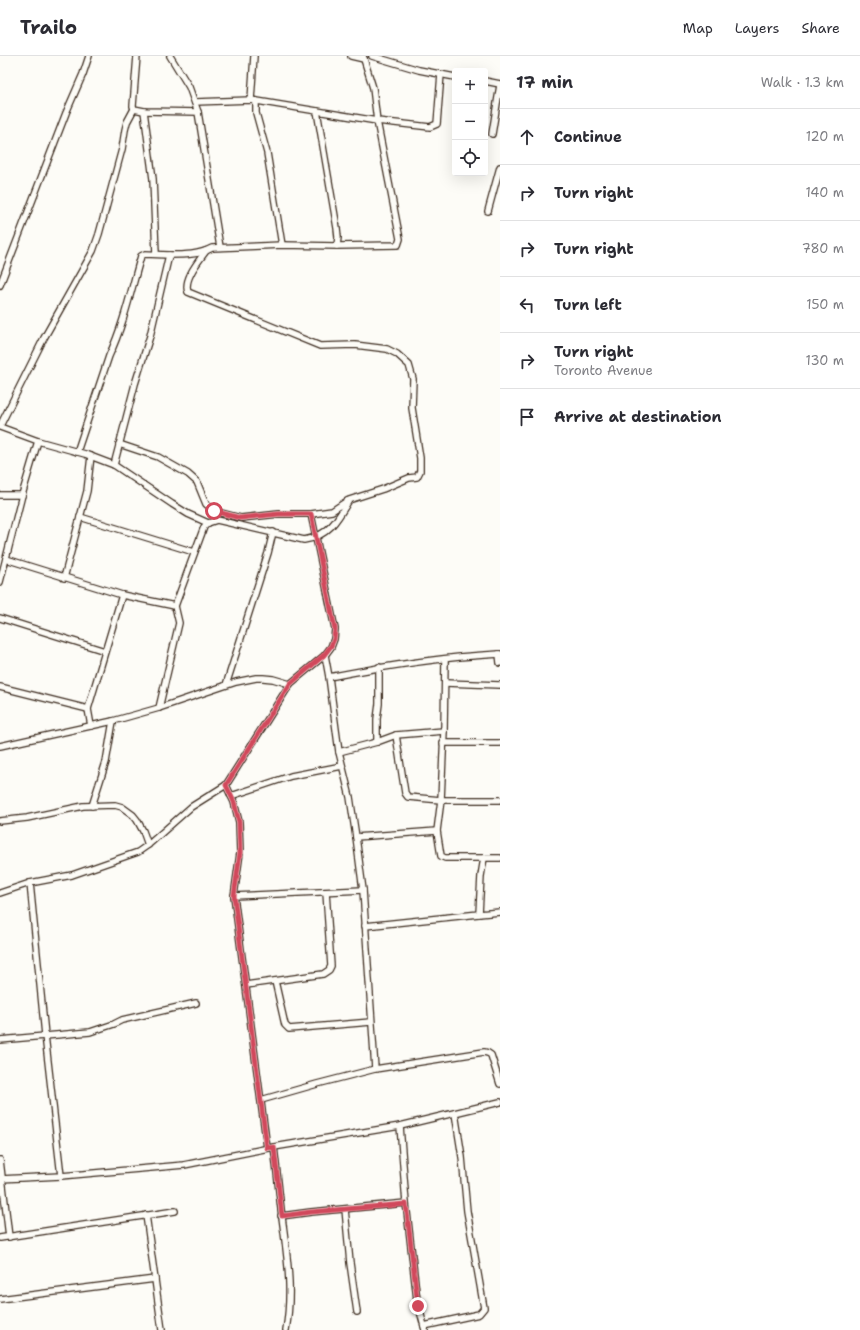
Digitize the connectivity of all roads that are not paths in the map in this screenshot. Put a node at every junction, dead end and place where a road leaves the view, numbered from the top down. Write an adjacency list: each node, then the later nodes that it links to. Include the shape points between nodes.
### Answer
1 (89, 56): 28 (street)
2 (137, 56): 14 (street)
3 (170, 56): 13 (street)
4 (254, 56): 12 (street)
5 (350, 56): 7 (street)
6 (372, 56): 8 (street)
7 (364, 57): 18 (street, via 373,88)
8 (441, 74): 9 (street); 18 (street, via 437,124 430,127)
9 (452, 76)
10 (488, 82): 11 (street)
11 (500, 84): 19 (street)
12 (254, 101): 13 (street); 16 (street); 22 (street, via 267,153)
13 (195, 102): 17 (street)
14 (134, 109): 15 (street); 29 (street, via 127,122 99,234 92,251 44,338)
15 (144, 111): 17 (street); 26 (street, via 153,179)
16 (317, 111): 18 (street); 23 (street, via 337,228)
17 (198, 112): 24 (street)
18 (377, 121): 23 (street, via 400,238 398,245)
19 (492, 134)
20 (500, 167): 21 (street)
21 (488, 211)
22 (282, 245): 23 (street); 24 (street)
23 (336, 246)
24 (220, 247): 25 (street)
25 (206, 251): 27 (street); 37 (street, via 186,283 188,292 320,346 355,345 387,349 409,365 413,379 412,408 420,471 417,477)
26 (156, 254): 27 (street); 32 (street, via 140,256 129,300)
27 (169, 255): 31 (street, via 150,336)
28 (0, 285)
29 (0, 427): 30 (street)
30 (38, 441): 32 (street); 36 (street)
31 (119, 444): 34 (street); 38 (street, via 158,457 188,474 197,482 206,504 214,511 240,518)
32 (77, 452): 33 (street)
33 (91, 456): 34 (street); 39 (street, via 87,492)
34 (114, 465): 40 (street, via 188,514)
35 (0, 495): 36 (street)
36 (22, 495): 44 (street)
37 (349, 500): 38 (street, via 332,511); 42 (street, via 337,521)
38 (311, 514): 42 (street)
39 (80, 517): 43 (street); 45 (street)
40 (208, 523): 41 (street, via 217,520); 43 (street)
41 (273, 532): 42 (street, via 304,540); 59 (street)
42 (316, 539): 52 (street, via 335,629 333,643)
43 (194, 552): 48 (street)
44 (6, 559): 45 (street); 46 (street)
45 (64, 578): 47 (street)
46 (0, 580)
47 (122, 595): 48 (street); 50 (street)
48 (175, 606): 62 (street, via 179,623)
49 (0, 618): 50 (street)
50 (105, 652): 63 (street)
51 (499, 654): 53 (street); 54 (street)
52 (324, 655): 56 (street); 58 (street)
53 (445, 658): 55 (street); 57 (street)
54 (500, 663)
55 (379, 667): 56 (street); 68 (street)
56 (329, 677): 72 (street)
57 (445, 683): 60 (street); 66 (street)
58 (290, 684): 59 (street, via 256,678); 74 (street)
59 (226, 685): 62 (street)
60 (500, 685)
61 (0, 688): 63 (street)
62 (158, 708): 64 (street)
63 (88, 709): 65 (street)
64 (113, 722): 65 (street); 78 (street, via 106,762)
65 (90, 726): 71 (street)
66 (444, 731): 67 (street); 69 (street)
67 (396, 735): 68 (street); 76 (street, via 406,796)
68 (377, 742): 72 (street)
69 (444, 743): 70 (street); 76 (street)
70 (500, 744)
71 (0, 746)
72 (339, 752): 73 (street)
73 (342, 766): 75 (street, via 282,779); 81 (street)
74 (226, 785): 75 (street); 82 (street, via 191,807)
75 (231, 796): 89 (street, via 239,822 240,842)
76 (441, 800): 77 (street); 80 (street)
77 (500, 800)
78 (92, 806): 79 (street); 82 (street, via 122,807 137,820)
79 (0, 821)
80 (437, 831): 81 (street); 83 (street, via 443,858)
81 (356, 837): 86 (street)
82 (148, 845): 85 (street, via 138,852 83,871)
83 (484, 858): 84 (street); 91 (street)
84 (500, 858)
85 (30, 883): 88 (street); 97 (street)
86 (363, 890): 87 (street); 92 (street)
87 (326, 892): 89 (street); 93 (street, via 331,966 329,970 323,974)
88 (0, 893)
89 (234, 896): 94 (street)
90 (500, 912): 91 (street)
91 (479, 914): 92 (street)
92 (365, 926): 96 (street)
93 (275, 981): 94 (street); 96 (street, via 285,1025 289,1029)
94 (246, 985): 101 (street)
95 (196, 1003): 97 (street, via 122,1020 90,1032)
96 (371, 1022): 99 (street)
97 (45, 1035): 98 (street); 108 (street)
98 (0, 1040)
99 (375, 1069): 100 (street, via 484,1052 491,1055); 101 (street)
100 (500, 1084)
101 (261, 1100): 106 (street)
102 (500, 1102): 103 (street)
103 (455, 1113): 104 (street); 120 (street, via 484,1308 479,1314)
104 (400, 1126): 105 (street); 110 (street)
105 (274, 1147): 106 (street); 114 (street)
106 (267, 1148): 108 (street, via 184,1165)
107 (0, 1160): 109 (street)
108 (61, 1176): 109 (street)
109 (1, 1179): 115 (street)
110 (406, 1204): 111 (street); 120 (street, via 418,1306)
111 (345, 1209): 114 (street); 119 (street)
112 (175, 1211): 113 (street)
113 (146, 1215): 115 (street); 117 (street)
114 (282, 1216): 122 (street, via 289,1271 289,1313)
115 (9, 1237): 116 (street)
116 (0, 1238)
117 (155, 1279): 118 (street); 121 (street)
118 (0, 1299)
119 (357, 1312)
120 (424, 1328)
121 (162, 1330)
122 (286, 1330)

